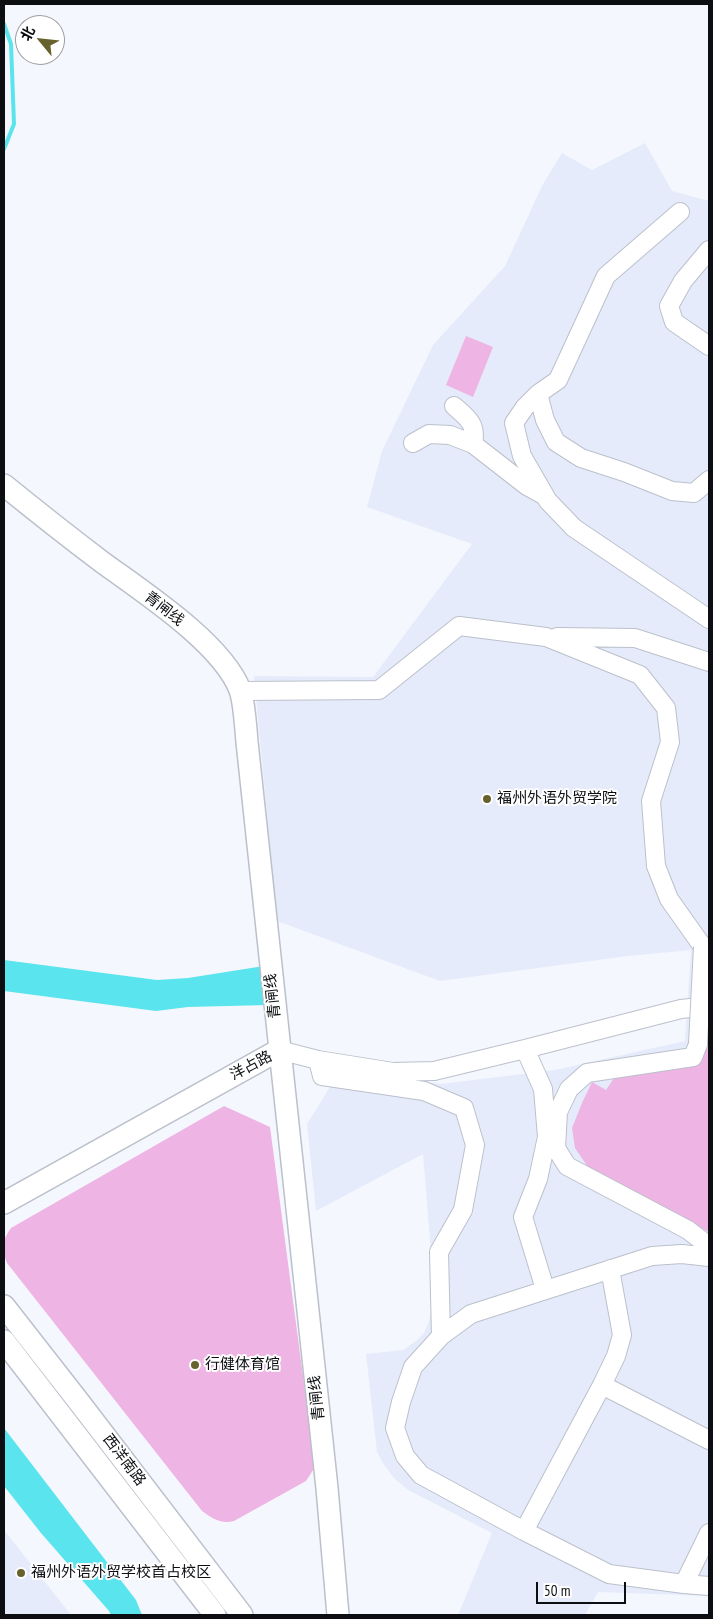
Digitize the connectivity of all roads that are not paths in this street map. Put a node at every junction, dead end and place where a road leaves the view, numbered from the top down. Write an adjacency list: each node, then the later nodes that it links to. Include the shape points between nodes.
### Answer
1 (680, 212): 4 (street, via 606,276 558,380)
2 (709, 250): 3 (street, via 683,281 669,306 674,322)
3 (709, 346)
4 (538, 394): 8 (street, via 545,420 556,442 581,458 672,491 694,493); 10 (street, via 514,423 522,456)
5 (454, 406): 7 (street, via 470,420)
6 (412, 444): 7 (street, via 429,434 450,435)
7 (473, 444): 10 (street)
8 (709, 480)
9 (4, 485): 14 (main road, 青闸线, via 172,614 224,662)
10 (545, 496): 11 (street, via 574,528)
11 (709, 619)
12 (546, 637): 13 (street, via 635,638); 14 (street, via 459,626 379,690); 21 (street, bridge, via 640,676 666,708 670,742 651,801 656,866 669,899 703,947 698,1044 693,1057 587,1073 569,1089 558,1112 556,1148 567,1166 688,1230)
13 (709, 662)
14 (240, 690): 17 (main road, 青闸线)
15 (709, 1006): 16 (street, via 681,1009)
16 (525, 1049): 18 (street, via 434,1071 393,1072); 24 (street, via 543,1089 547,1137 538,1179 523,1217)
17 (279, 1050): 18 (street); 19 (main road, 洋占路, via 235,1058); 20 (main road, 洋占路); 36 (main road, 青闸线)
18 (318, 1060): 26 (street, via 322,1076 424,1091 464,1108 475,1145 463,1210 440,1252)
19 (4, 1188)
20 (4, 1203)
21 (709, 1246)
22 (709, 1257): 23 (street, via 682,1254 652,1256)
23 (610, 1269): 24 (street); 28 (street, via 622,1335)
24 (545, 1289): 26 (street, via 471,1314)
25 (4, 1306): 35 (main road, 西洋南路)
26 (441, 1336): 30 (street, via 414,1367 401,1402 395,1428 405,1456 421,1475)
27 (4, 1341): 34 (main road, 西洋南路)
28 (602, 1385): 29 (street); 30 (street)
29 (709, 1440)
30 (524, 1531): 32 (street, via 609,1574)
31 (709, 1533): 32 (street)
32 (684, 1584): 33 (street)
33 (709, 1586)
34 (214, 1615)
35 (242, 1615)
36 (338, 1615)

